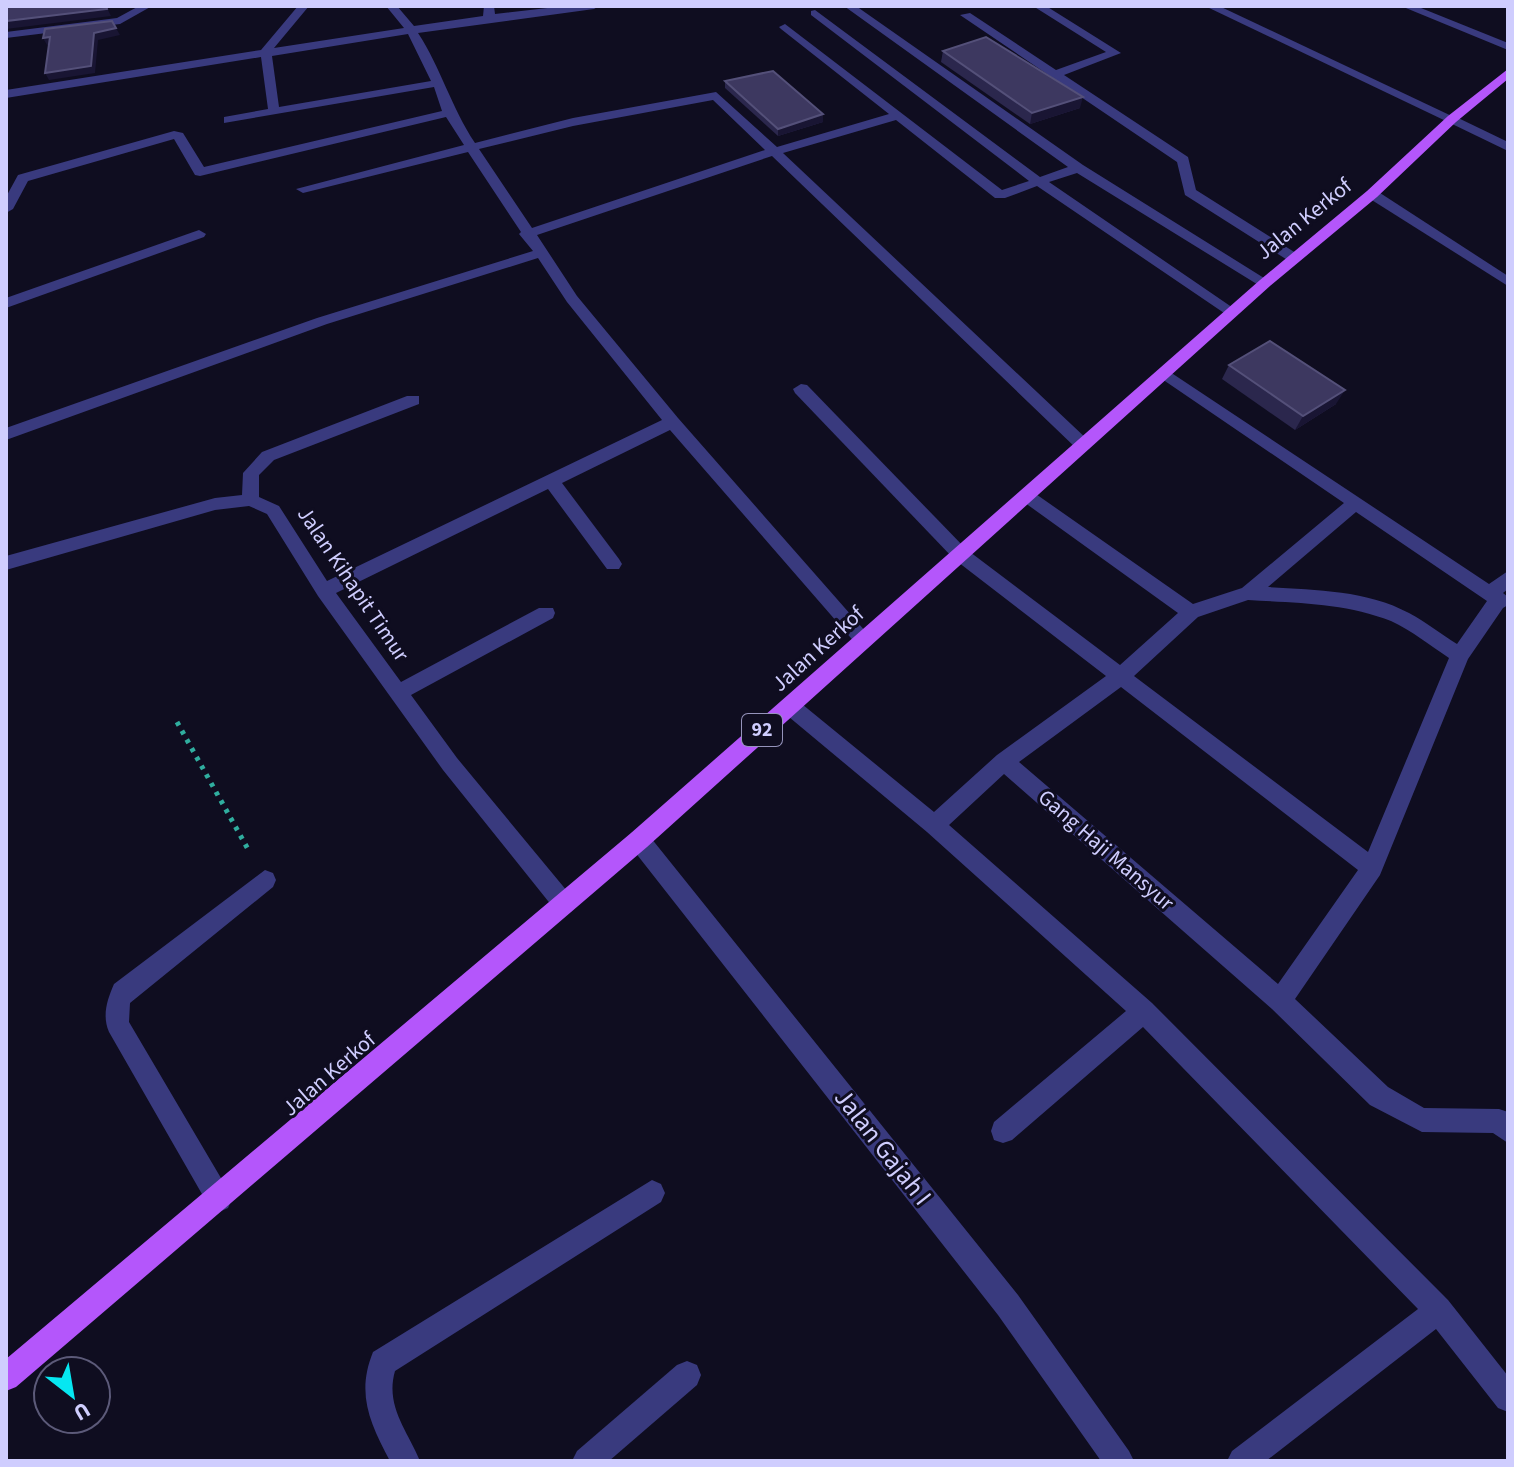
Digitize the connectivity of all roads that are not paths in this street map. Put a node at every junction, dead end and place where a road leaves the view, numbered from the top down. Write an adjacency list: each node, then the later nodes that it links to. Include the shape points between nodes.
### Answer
1 (147, 6): 15 (street, via 123,21)
2 (304, 6): 17 (street)
3 (391, 6): 13 (street)
4 (594, 6): 9 (street)
5 (849, 6): 30 (street)
6 (1038, 6): 19 (street, via 1115,53)
7 (1210, 6): 25 (street)
8 (1406, 6): 16 (street)
9 (489, 12): 13 (street)
10 (815, 13): 14 (street)
11 (966, 15): 19 (street)
12 (785, 27): 14 (street)
13 (413, 32): 17 (street); 20 (street)
14 (816, 33): 24 (street); 33 (street)
15 (6, 35)
16 (1508, 47)
17 (266, 51): 21 (street); 22 (street)
18 (1508, 73): 25 (main road, Jalan Kerkof / 92)
19 (1055, 74): 40 (street, via 1183,160 1190,192)
20 (439, 83): 22 (street); 23 (street)
21 (6, 94)
22 (274, 112): 26 (street)
23 (449, 113): 27 (street); 31 (street, via 202,172 174,135)
24 (898, 115): 29 (street); 33 (street, via 1000,195)
25 (1452, 119): 28 (street); 35 (main road, Jalan Kerkof / 92)
26 (228, 120)
27 (471, 145): 29 (street, via 712,96 724,101); 34 (street); 38 (street)
28 (1508, 147)
29 (775, 151): 38 (street); 50 (street)
30 (1078, 168): 33 (street); 42 (street)
31 (23, 178): 32 (street); 36 (street)
32 (6, 181)
33 (1041, 183): 44 (street)
34 (303, 189)
35 (1372, 194): 40 (main road, Jalan Kerkof / 92); 41 (street)
36 (6, 209)
37 (199, 234): 43 (street)
38 (526, 234): 39 (street)
39 (540, 253): 48 (street); 49 (street, via 322,321)
40 (1294, 258): 42 (main road, Jalan Kerkof / 92)
41 (1508, 282)
42 (1265, 283): 44 (main road, Jalan Kerkof / 92)
43 (6, 303)
44 (1232, 312): 45 (main road, Jalan Kerkof / 92)
45 (1164, 373): 50 (main road, Jalan Kerkof / 92); 54 (street)
46 (801, 389): 55 (street)
47 (413, 400): 53 (street, via 268,456 251,473)
48 (672, 422): 51 (street); 64 (street)
49 (6, 434)
50 (1083, 445): 52 (main road, Jalan Kerkof / 92)
51 (551, 481): 57 (street); 59 (street)
52 (1027, 496): 55 (main road, Jalan Kerkof / 92); 62 (street)
53 (250, 500): 56 (street, via 215,504); 59 (street, Jalan Kihapit Timur, via 273,510)
54 (1357, 502): 60 (street); 61 (street)
55 (960, 554): 64 (main road, Jalan Kerkof / 92); 66 (street)
56 (6, 563)
57 (613, 564)
58 (1508, 578): 61 (street)
59 (324, 591): 67 (street, Jalan Kihapit Timur)
60 (1248, 593): 62 (street); 65 (street, via 1364,605 1400,617)
61 (1499, 600): 65 (street)
62 (1191, 612): 66 (street)
63 (546, 613): 67 (street)
64 (864, 640): 68 (main road, Jalan Kerkof / 92)
65 (1460, 655): 72 (street)
66 (1120, 677): 69 (street); 72 (street)
67 (398, 693): 74 (street, Jalan Kihapit Timur)
68 (790, 706): 70 (street); 71 (main road, Jalan Kerkof / 92)
69 (1004, 761): 70 (street); 75 (street, Gang Haji Mansyur)
70 (934, 825): 76 (street)
71 (639, 840): 74 (main road, Jalan Kerkof / 92); 87 (street, Jalan Gajah I, via 1008,1305)
72 (1372, 868): 75 (street)
73 (265, 880): 80 (street, via 122,992 118,1003 117,1024)
74 (564, 904): 80 (main road, Jalan Kerkof / 92)
75 (1280, 1001): 77 (street, Gang Haji Mansyur, via 1379,1096 1422,1120)
76 (1144, 1011): 78 (street); 81 (street)
77 (1505, 1121)
78 (1003, 1131)
79 (652, 1193): 85 (street, via 383,1362 375,1385 380,1411)
80 (219, 1199): 83 (main road, Jalan Kerkof / 92)
81 (1438, 1310): 84 (street); 88 (street)
82 (687, 1375): 86 (street)
83 (6, 1377)
84 (1508, 1398)
85 (405, 1461)
86 (587, 1461)
87 (1119, 1461)
88 (1242, 1461)

